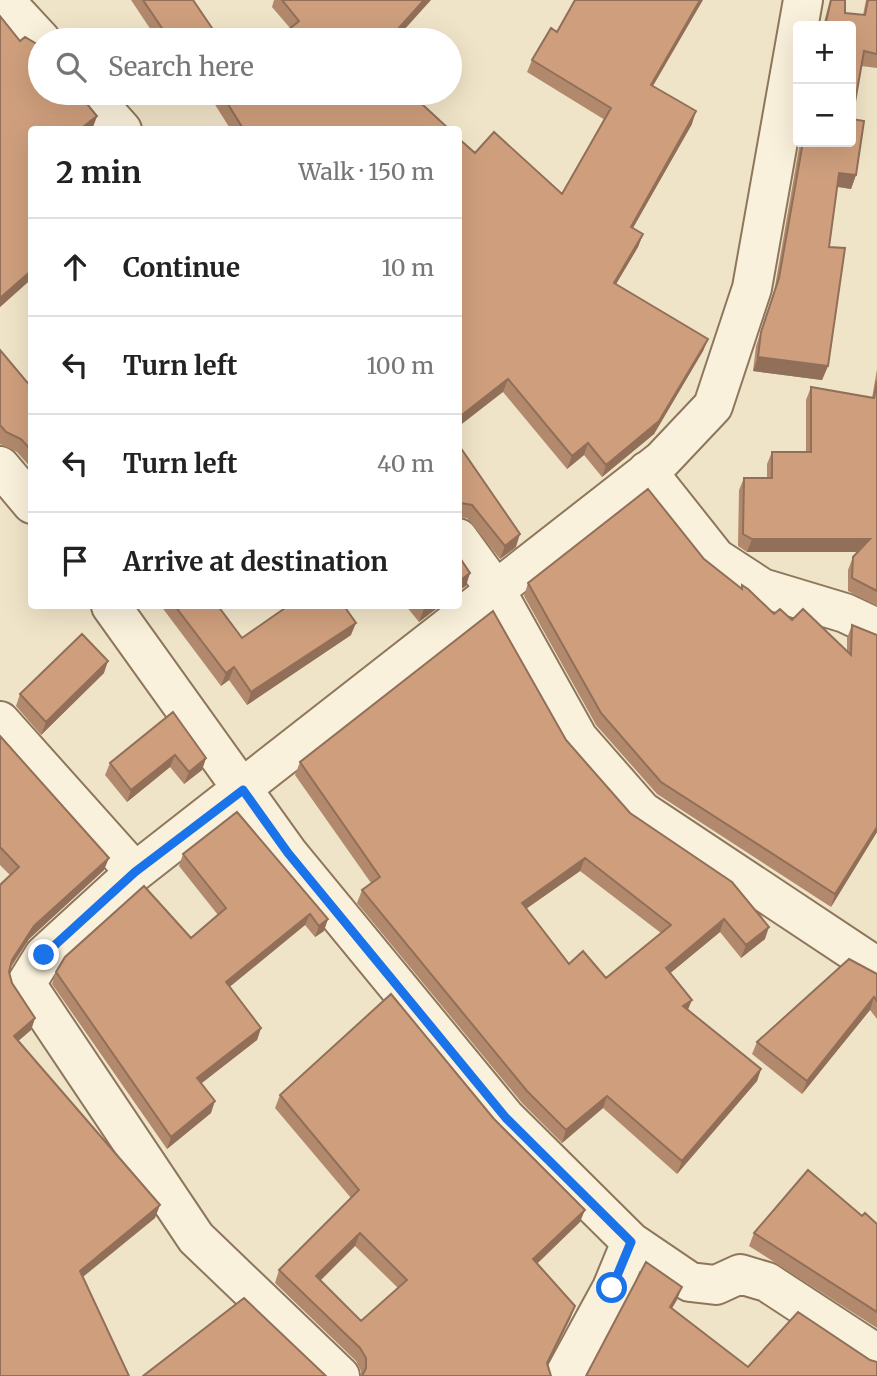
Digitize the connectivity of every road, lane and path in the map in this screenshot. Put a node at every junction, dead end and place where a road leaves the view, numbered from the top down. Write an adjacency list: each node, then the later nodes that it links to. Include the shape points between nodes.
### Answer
1 (4, 0): 3 (street)
2 (803, 0): 7 (street, via 752,288 735,341 713,406)
3 (30, 28)
4 (100, 105): 5 (street)
5 (118, 126)
6 (0, 466): 8 (street)
7 (648, 471): 10 (street); 12 (street, via 716,558 762,588 845,613)
8 (28, 499)
9 (462, 543): 10 (street)
10 (495, 589): 14 (street); 16 (street, via 578,738 642,811)
11 (113, 609): 14 (street)
12 (877, 628)
13 (0, 721): 15 (street)
14 (243, 790): 15 (street); 17 (street, via 288,853 506,1118)
15 (135, 872): 19 (street, via 44,955 26,984 196,1238)
16 (877, 967)
17 (631, 1242): 18 (street, via 690,1282 716,1285 740,1274 767,1282); 20 (street, via 612,1288)
18 (877, 1354)
19 (340, 1376)
20 (564, 1376)

